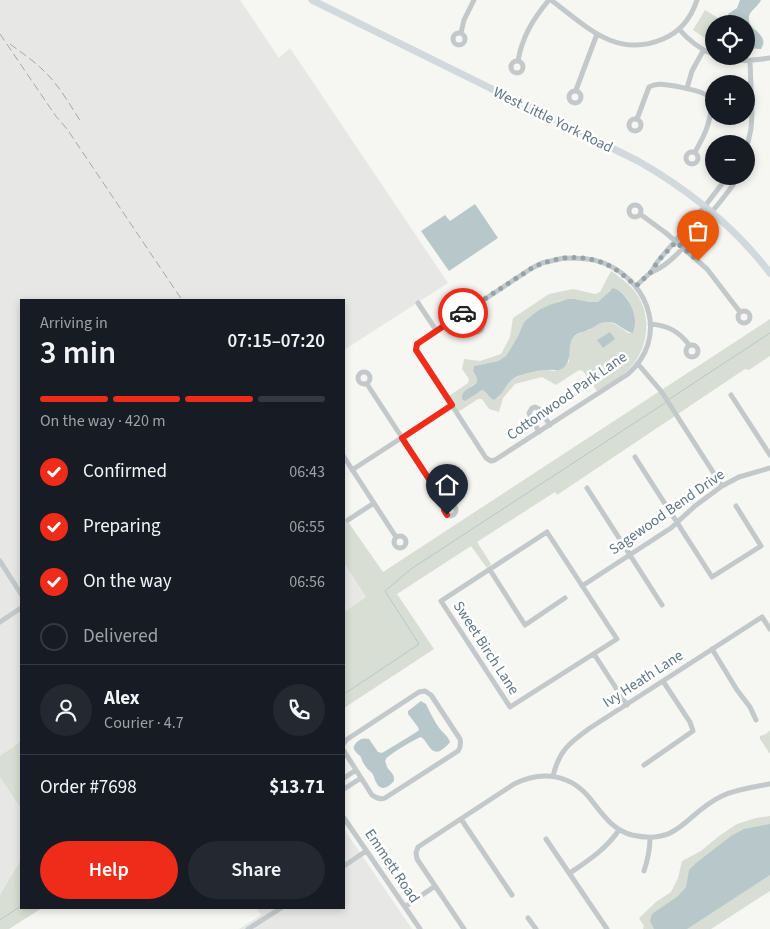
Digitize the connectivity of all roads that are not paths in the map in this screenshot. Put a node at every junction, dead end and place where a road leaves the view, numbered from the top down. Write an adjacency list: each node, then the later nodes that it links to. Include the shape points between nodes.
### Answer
1 (312, 0): 21 (main road, West Little York Road, via 638,161)
2 (474, 0): 6 (street)
3 (550, 0): 7 (street); 11 (street, via 529,28)
4 (697, 0): 5 (street)
5 (680, 29): 7 (street, via 655,42 631,46); 8 (street)
6 (461, 33)
7 (598, 34): 14 (street)
8 (703, 51): 13 (street)
9 (770, 58): 10 (street)
10 (755, 60)
11 (518, 62)
12 (750, 65): 16 (street)
13 (686, 88): 15 (street, via 658,84 649,87); 17 (street, via 706,95 711,104 709,124)
14 (576, 90)
15 (638, 119)
16 (750, 135)
17 (695, 152)
18 (721, 185): 20 (street); 21 (street)
19 (734, 185): 20 (street)
20 (730, 191): 22 (street)
21 (705, 206): 22 (main road, West Little York Road); 24 (street)
22 (712, 212): 25 (street); 27 (main road, West Little York Road)
23 (640, 214): 24 (street)
24 (676, 242): 25 (street); 26 (street)
25 (683, 248): 26 (street, via 661,268); 31 (street, via 708,270)
26 (651, 272): 28 (street)
27 (770, 273)
28 (636, 286): 30 (street, via 606,264 586,258 564,258 532,268); 33 (street, Cottonwood Park Lane, via 647,306)
29 (418, 303): 34 (street)
30 (472, 307): 32 (street); 32 (street, via 483,324 478,332)
31 (740, 312)
32 (462, 314): 34 (street)
33 (650, 324): 35 (street, via 678,332); 36 (street, Cottonwood Park Lane, via 648,345)
34 (436, 330): 39 (street, via 417,344 416,350)
35 (689, 346)
36 (638, 364): 40 (street, Cottonwood Park Lane, via 628,374); 48 (street, via 660,391)
37 (367, 384): 42 (street)
38 (731, 395): 43 (street)
39 (452, 405): 41 (street, Cottonwood Park Lane, via 491,461); 42 (street)
40 (550, 425): 41 (street, Cottonwood Park Lane); 41 (street, via 539,409 532,408 528,414)
41 (539, 432)
42 (402, 438): 47 (street); 51 (street)
43 (770, 455)
44 (635, 456): 54 (street)
45 (345, 459): 47 (street)
46 (770, 468): 48 (street, Sagewood Bend Drive)
47 (352, 470): 50 (street)
48 (722, 486): 54 (street, Sagewood Bend Drive)
49 (587, 488): 56 (street)
50 (374, 503): 53 (street); 55 (street)
51 (446, 505)
52 (736, 506): 54 (street, via 761,546 712,577)
53 (348, 520)
54 (677, 523): 56 (street, Sagewood Bend Drive)
55 (396, 537)
56 (630, 554): 59 (street, Sagewood Bend Drive); 62 (street)
57 (0, 561): 60 (street)
58 (490, 570): 59 (street, via 547,532); 61 (street, via 525,625); 67 (street, Sweet Birch Lane, via 441,601 510,707)
59 (582, 586): 67 (street, via 617,639)
60 (20, 592)
61 (565, 598)
62 (662, 605)
63 (20, 609): 64 (street)
64 (0, 622)
65 (770, 629): 66 (street, Ivy Heath Lane, via 762,617)
66 (712, 649): 68 (street, Ivy Heath Lane); 70 (street)
67 (594, 654): 69 (street)
68 (663, 681): 69 (street, Ivy Heath Lane); 73 (street, via 693,731)
69 (626, 705): 75 (street, Ivy Heath Lane, via 573,740 562,752)
70 (756, 720)
71 (345, 742): 77 (street, via 425,691 432,695 460,739 458,751 385,798 372,795)
72 (345, 753): 74 (street)
73 (644, 765)
74 (356, 770): 76 (street); 77 (street)
75 (553, 776): 80 (street, via 537,776 514,784); 82 (street, via 580,789 602,816)
76 (345, 777)
77 (361, 778): 79 (street)
78 (770, 784): 83 (street, via 722,796 675,831)
79 (345, 786)
80 (461, 819): 89 (street, via 418,847 417,859); 90 (street)
81 (345, 820): 85 (street, Emmett Road)
82 (619, 830): 83 (street); 88 (street, via 602,850)
83 (650, 838): 87 (street)
84 (546, 839): 88 (street)
85 (366, 851): 86 (street); 91 (street, Emmett Road)
86 (345, 865)
87 (644, 871)
88 (570, 873): 98 (street)
89 (435, 886): 91 (street); 96 (street)
90 (512, 895)
91 (405, 907): 95 (street, Emmett Road)
92 (278, 909): 94 (street)
93 (528, 918): 97 (street)
94 (248, 929)
95 (420, 929)
96 (464, 929)
97 (536, 929)
98 (607, 929)

